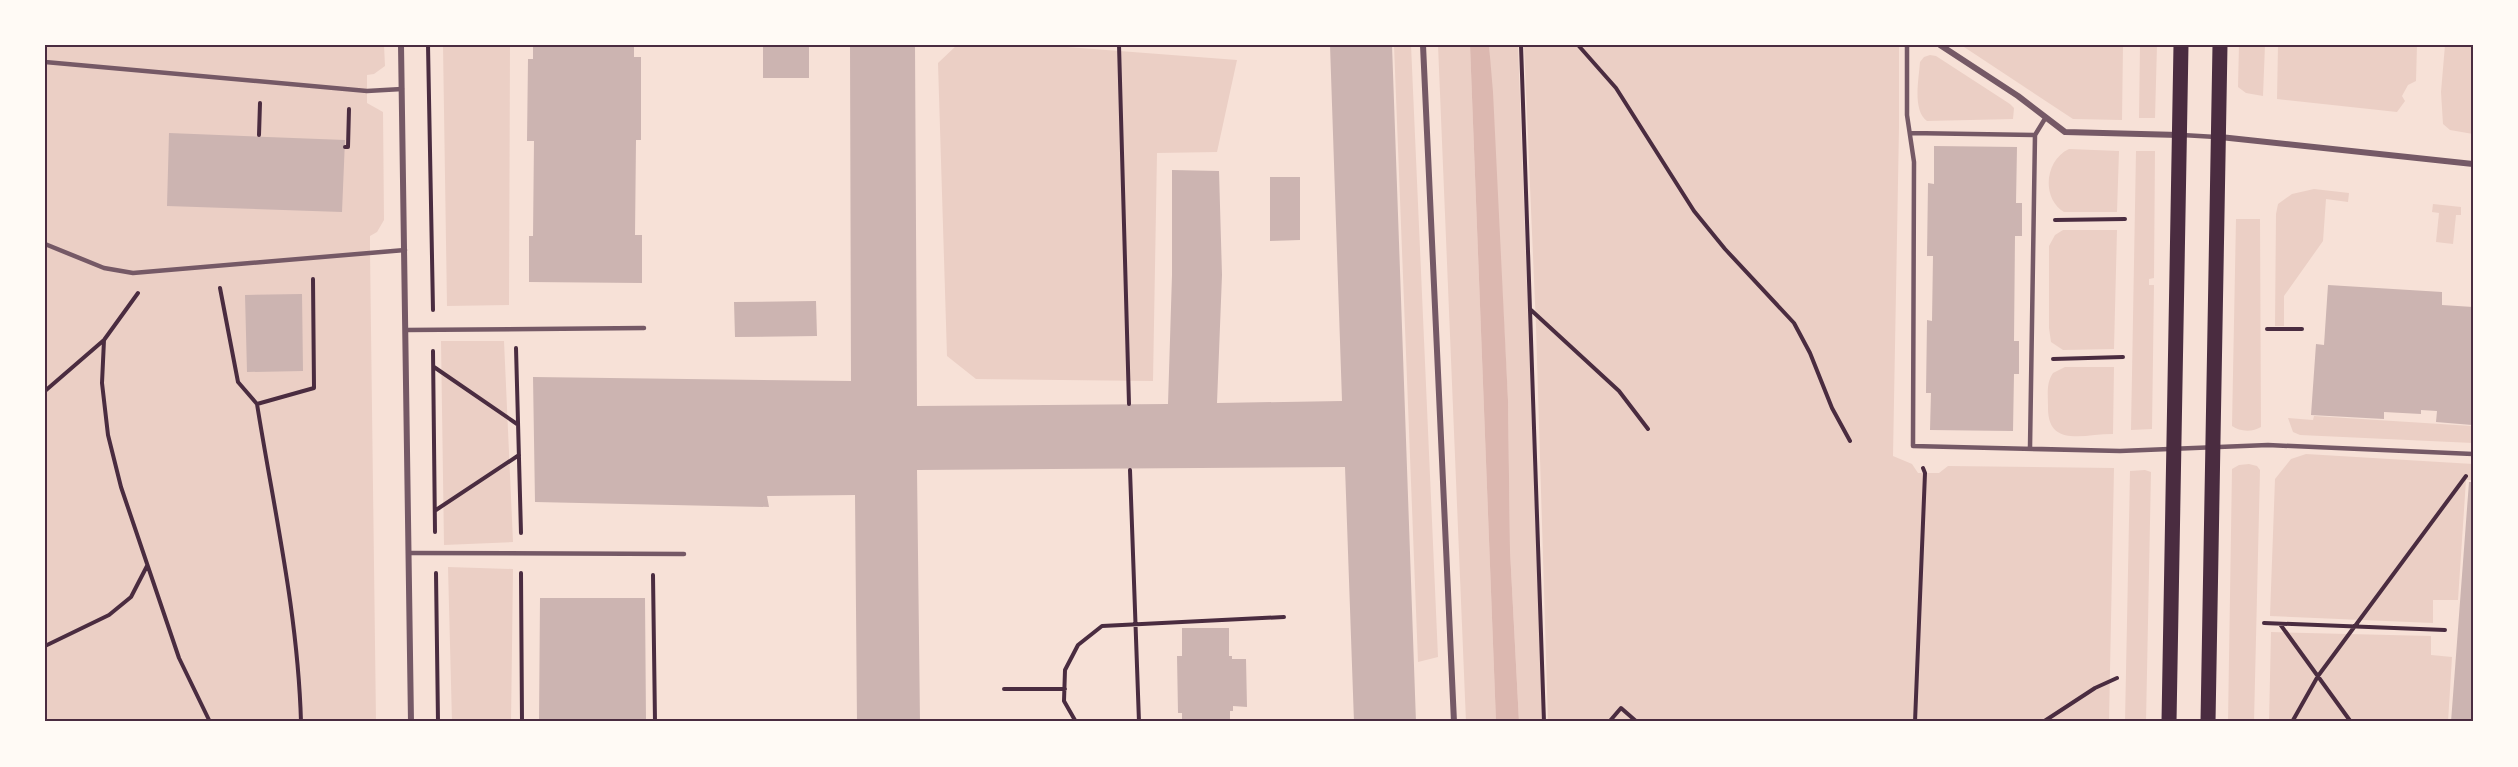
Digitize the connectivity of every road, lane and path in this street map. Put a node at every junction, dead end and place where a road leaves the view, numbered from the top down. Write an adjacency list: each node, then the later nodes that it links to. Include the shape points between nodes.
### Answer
1 (401, 45): 13 (street)
2 (428, 45): 35 (path)
3 (1119, 45): 43 (path)
4 (1423, 45): 81 (street)
5 (1521, 45): 30 (path)
6 (1578, 45): 46 (path, via 1616,88 1694,211 1794,323)
7 (1907, 45): 16 (lane)
8 (1940, 45): 15 (street)
9 (2181, 45): 19 (main road)
10 (2220, 45): 20 (main road)
11 (45, 62): 12 (lane)
12 (262, 82): 14 (lane); 17 (path)
13 (402, 89): 14 (lane); 26 (street)
14 (350, 90): 21 (path)
15 (2046, 117): 18 (lane); 19 (street, via 2065,132)
16 (1910, 133): 18 (lane); 47 (lane, via 1914,162)
17 (259, 135)
18 (2035, 135): 24 (lane)
19 (2179, 135): 20 (lane); 50 (main road)
20 (2218, 137): 22 (street); 48 (main road)
21 (345, 147)
22 (2473, 164)
23 (2125, 219): 24 (path)
24 (2033, 220): 39 (lane)
25 (45, 244): 29 (lane, via 104,268 133,273)
26 (405, 250): 27 (lane); 34 (street)
27 (313, 257): 28 (lane); 42 (path, via 314,388)
28 (216, 267): 29 (lane); 42 (path, via 238,382)
29 (155, 271): 37 (path)
30 (1530, 309): 45 (path, via 1619,391); 82 (path)
31 (644, 328): 36 (lane)
32 (2267, 329): 33 (path)
33 (2302, 329)
34 (406, 330): 35 (lane); 56 (street)
35 (433, 330): 36 (lane); 40 (path)
36 (515, 330): 44 (path)
37 (104, 340): 41 (path); 61 (path, via 102,383 108,435)
38 (2123, 357): 39 (path)
39 (2031, 360): 49 (lane)
40 (433, 367): 44 (path); 55 (path)
41 (45, 391)
42 (257, 404): 74 (path, via 288,579)
43 (1129, 404)
44 (518, 424): 52 (path)
45 (1648, 429)
46 (1850, 441)
47 (1912, 446): 49 (lane); 85 (path, via 1925,473)
48 (2213, 447): 50 (lane); 51 (lane); 88 (main road)
49 (2030, 448): 50 (lane)
50 (2175, 449): 87 (main road)
51 (2473, 454)
52 (519, 455): 55 (path); 57 (path)
53 (2473, 466): 66 (path)
54 (1130, 470): 63 (path)
55 (435, 511): 58 (path)
56 (409, 553): 58 (lane); 75 (street)
57 (521, 553): 58 (lane); 59 (lane); 77 (path)
58 (436, 554): 76 (path)
59 (653, 554): 60 (lane); 78 (path)
60 (684, 554)
61 (147, 565): 68 (path, via 131,597 109,615); 73 (path, via 179,658)
62 (1284, 617): 63 (path)
63 (1135, 623): 72 (path, via 1102,626 1078,645 1065,670); 80 (path)
64 (2264, 623): 65 (path)
65 (2280, 624): 66 (path); 69 (path)
66 (2355, 627): 67 (path); 69 (path)
67 (2445, 630)
68 (45, 646)
69 (2318, 676): 89 (path); 90 (path)
70 (2117, 678): 86 (path)
71 (1004, 689): 72 (path)
72 (1065, 689): 79 (path, via 1064,701)
73 (210, 722)
74 (302, 722)
75 (411, 722)
76 (438, 722)
77 (522, 722)
78 (655, 722)
79 (1076, 722)
80 (1138, 722)
81 (1454, 722)
82 (1544, 722)
83 (1609, 722): 84 (path, via 1621,708)
84 (1637, 722)
85 (1915, 722)
86 (2043, 722)
87 (2169, 722)
88 (2208, 722)
89 (2292, 722)
90 (2351, 722)

